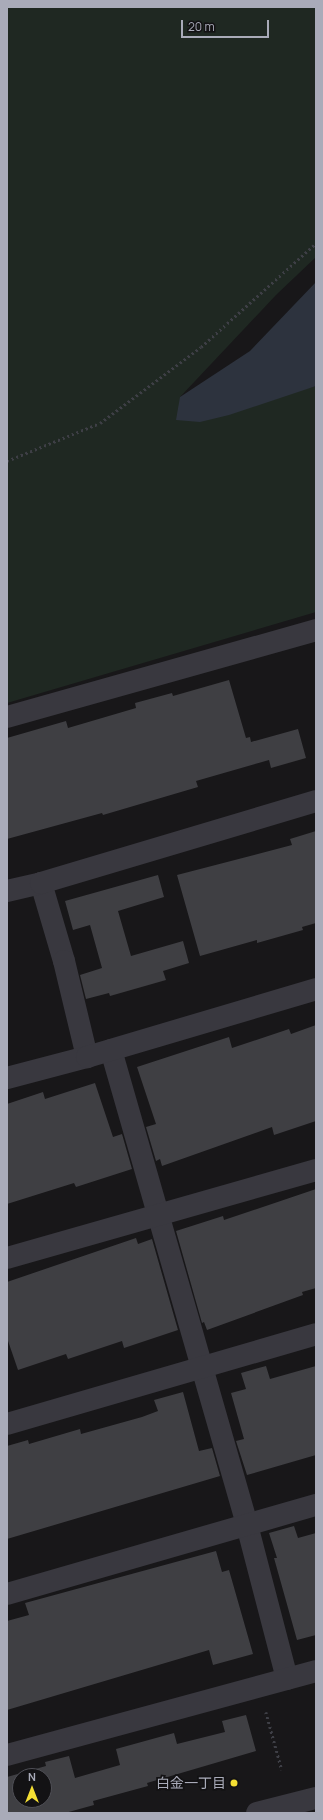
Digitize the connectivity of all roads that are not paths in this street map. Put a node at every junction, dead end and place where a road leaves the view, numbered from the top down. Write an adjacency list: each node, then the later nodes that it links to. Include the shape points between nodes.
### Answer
1 (316, 630): 2 (street)
2 (7, 717)
3 (316, 802): 4 (street)
4 (41, 883): 5 (street); 8 (street, via 64,961)
5 (7, 891)
6 (316, 989): 7 (street)
7 (111, 1050): 8 (street); 11 (street)
8 (87, 1057): 9 (street)
9 (7, 1078)
10 (316, 1170): 11 (street)
11 (158, 1215): 12 (street); 14 (street)
12 (7, 1258)
13 (316, 1334): 14 (street)
14 (202, 1367): 15 (street); 17 (street)
15 (7, 1424)
16 (316, 1505): 17 (street)
17 (248, 1524): 18 (street); 20 (street)
18 (7, 1594)
19 (316, 1671): 20 (street)
20 (287, 1680): 21 (street)
21 (7, 1755)
22 (316, 1798): 23 (street)
23 (257, 1813)

